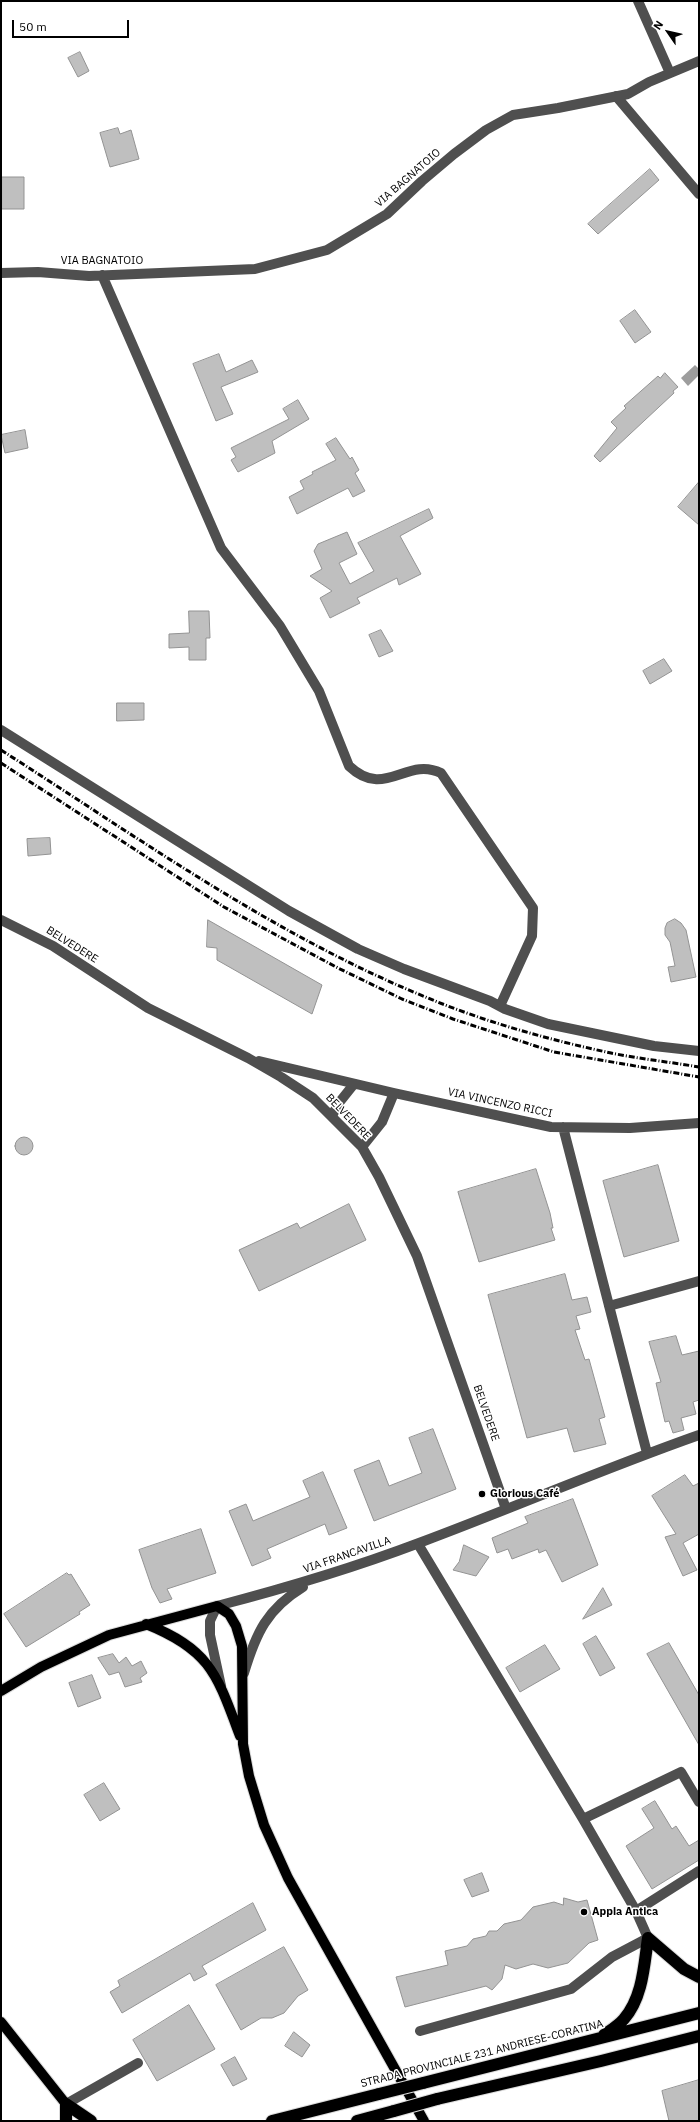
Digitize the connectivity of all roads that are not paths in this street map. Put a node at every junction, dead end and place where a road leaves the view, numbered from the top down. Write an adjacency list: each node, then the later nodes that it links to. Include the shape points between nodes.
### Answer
1 (638, 1): 3 (street)
2 (699, 61): 3 (street, VIA BAGNATOIO)
3 (670, 73): 4 (street, VIA BAGNATOIO, via 628,94)
4 (616, 96): 5 (street); 7 (street, VIA BAGNATOIO, via 513,115 486,130 454,154 387,214 327,250 255,269)
5 (699, 194)
6 (1, 273): 7 (street, VIA BAGNATOIO)
7 (102, 275): 10 (street, via 220,548 280,626 319,691 349,766 368,779 384,780 423,768 441,773 533,908 532,936)
8 (1, 730): 10 (street, via 325,932 404,969)
9 (1, 920): 12 (street, BELVEDERE, via 53,946 148,1008)
10 (500, 1006): 11 (street, via 548,1024 596,1036)
11 (699, 1051)
12 (248, 1058): 13 (street, VIA VINCENZO RICCI); 15 (street, BELVEDERE, via 313,1098)
13 (354, 1084): 14 (street, VIA VINCENZO RICCI); 15 (street)
14 (394, 1093): 17 (street, VIA VINCENZO RICCI, via 551,1127); 18 (street, via 382,1122)
15 (332, 1116): 18 (street, BELVEDERE)
16 (699, 1123): 17 (street, VIA VINCENZO RICCI, via 630,1128)
17 (563, 1127): 20 (street)
18 (362, 1147): 23 (street, BELVEDERE, via 417,1256)
19 (699, 1281): 20 (street)
20 (609, 1306): 22 (street)
21 (699, 1435): 22 (street, VIA FRANCAVILLA)
22 (647, 1453): 23 (street, VIA FRANCAVILLA)
23 (506, 1509): 24 (street, VIA FRANCAVILLA)
24 (418, 1544): 25 (street, VIA FRANCAVILLA); 33 (street)
25 (314, 1580): 26 (street, VIA FRANCAVILLA); 28 (street, via 287,1596 270,1612 252,1645)
26 (217, 1606): 27 (main road, VIA FRANCAVILLA); 28 (main road, via 229,1614 236,1626 242,1646); 29 (street, via 210,1621 210,1635)
27 (146, 1624): 29 (main road, via 171,1634 191,1647 207,1663); 30 (main road, VIA FRANCAVILLA, via 109,1635 41,1667)
28 (242, 1678): 31 (main road)
29 (221, 1688): 31 (main road)
30 (1, 1691)
31 (243, 1744): 49 (main road, via 249,1776 264,1825 288,1878)
32 (699, 1802): 33 (street, via 681,1772)
33 (583, 1819): 35 (street)
34 (699, 1871): 35 (street)
35 (636, 1910): 36 (street)
36 (648, 1938): 37 (highway, via 684,1969); 40 (street, via 612,1957 571,1989); 42 (highway, via 642,1982 636,1999 624,2020)
37 (699, 1977)
38 (699, 2013): 42 (highway, STRADA PROVINCIALE 231 ANDRIESE-CORATINA)
39 (1, 2022): 44 (main road)
40 (420, 2031)
41 (699, 2036): 48 (highway, bridge, via 437,2099)
42 (600, 2038): 47 (highway, STRADA PROVINCIALE 231 ANDRIESE-CORATINA, bridge)
43 (138, 2063): 44 (street)
44 (66, 2104): 45 (highway); 46 (highway)
45 (66, 2121)
46 (91, 2121)
47 (272, 2121)
48 (357, 2121)
49 (424, 2121)

